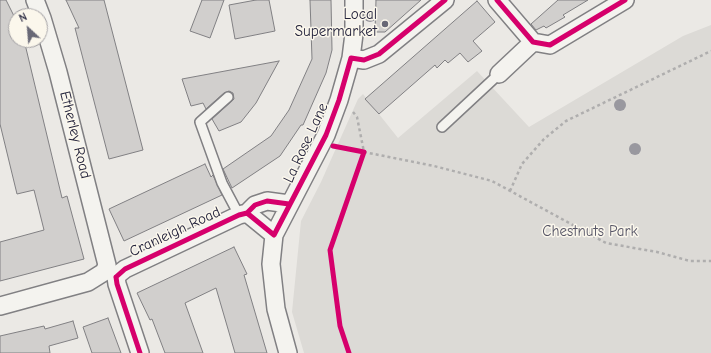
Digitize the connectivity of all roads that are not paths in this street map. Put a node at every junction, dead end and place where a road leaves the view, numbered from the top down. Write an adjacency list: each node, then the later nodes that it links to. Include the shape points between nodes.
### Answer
1 (35, 0): 14 (street, Etherley Road, via 58,72)
2 (354, 0): 7 (street, La Rose Lane)
3 (445, 0): 7 (street, via 380,54 364,60)
4 (497, 0): 6 (street)
5 (625, 0): 6 (street, via 550,45)
6 (533, 42): 8 (street)
7 (351, 58): 11 (street, La Rose Lane, via 326,134)
8 (499, 74): 10 (lane)
9 (228, 97): 12 (lane, via 200,122 222,183)
10 (442, 127)
11 (289, 204): 12 (street, Cranleigh Road, via 267,201 255,205); 13 (street, La Rose Lane)
12 (243, 214): 13 (street); 14 (street, Cranleigh Road)
13 (274, 235): 17 (street, La Rose Lane, via 271,264 276,309)
14 (110, 275): 15 (street, Cranleigh Road); 16 (street, Etherley Road, via 117,284)
15 (0, 306)
16 (140, 353)
17 (288, 353)

